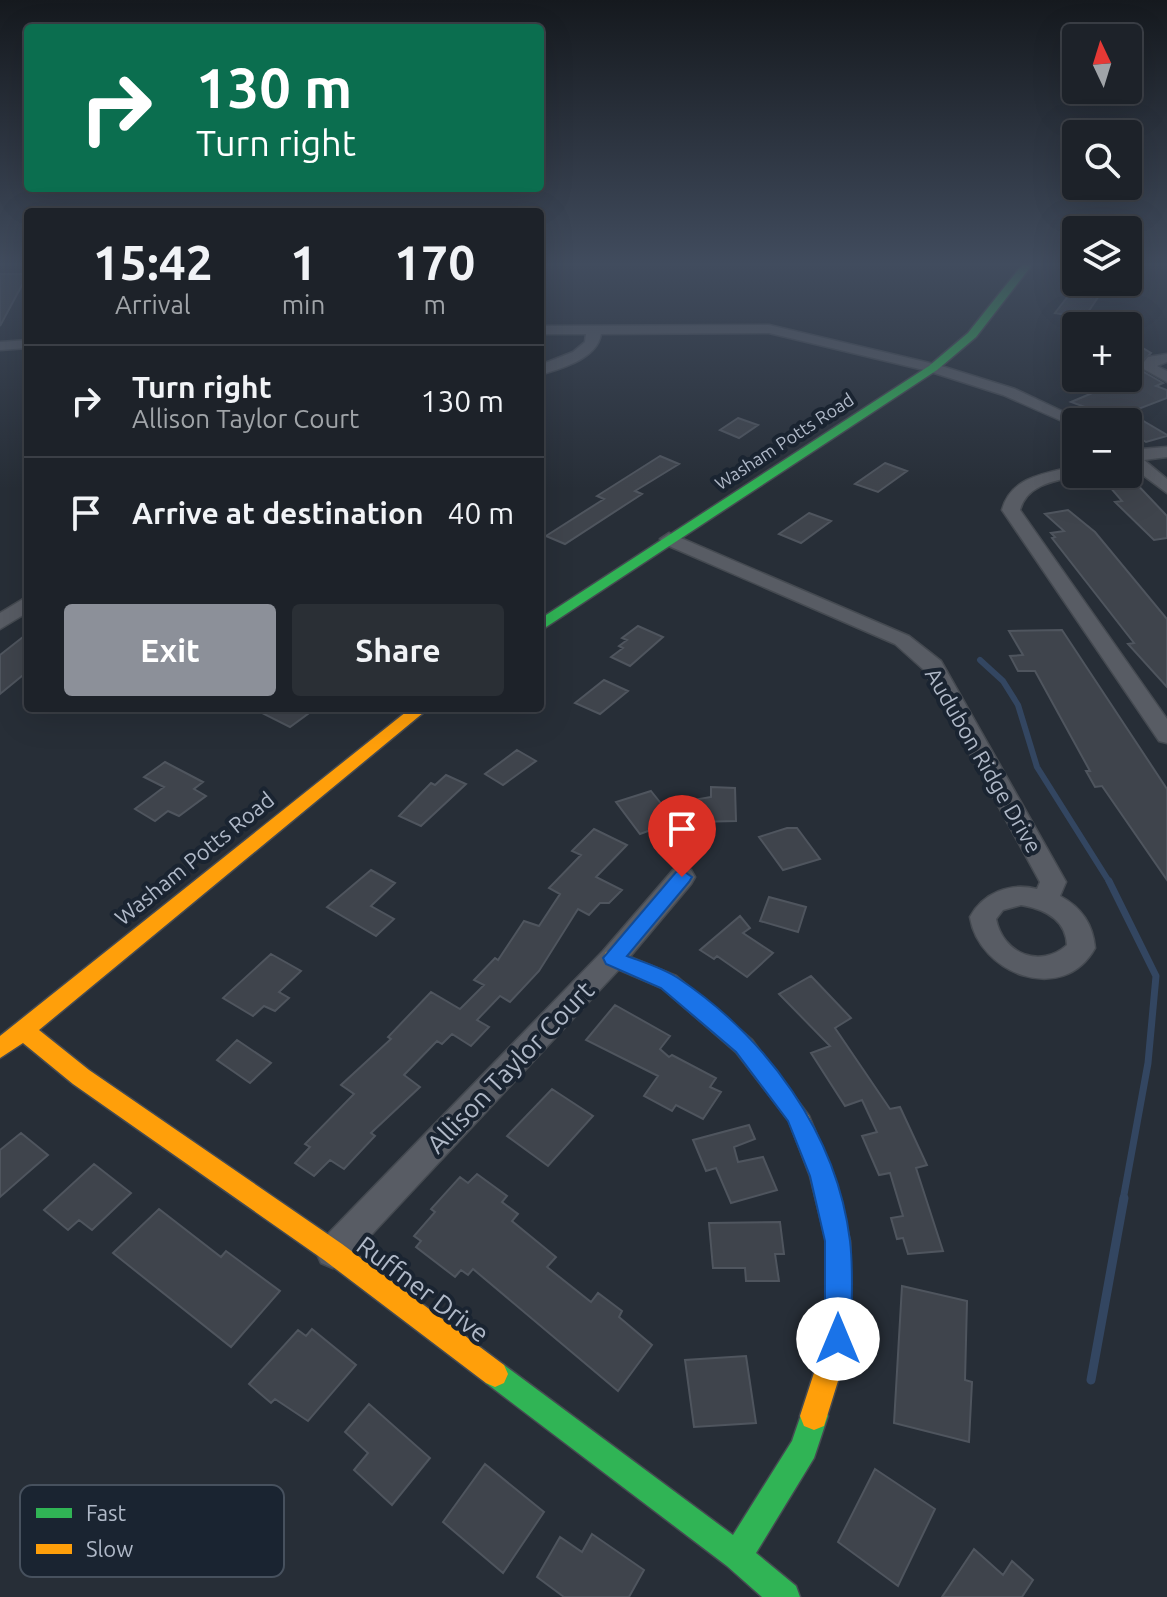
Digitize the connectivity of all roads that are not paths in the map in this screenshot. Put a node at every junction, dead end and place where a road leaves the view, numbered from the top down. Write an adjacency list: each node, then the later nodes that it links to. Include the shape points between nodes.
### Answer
1 (593, 340): 7 (street, via 586,350)
2 (813, 340): 8 (street)
3 (967, 340): 8 (street, Washam Potts Road)
4 (24, 344): 5 (street)
5 (0, 346)
6 (1167, 358): 9 (street, via 1153,360 1148,367)
7 (544, 368)
8 (933, 368): 10 (street); 16 (street, Washam Potts Road)
9 (1167, 377)
10 (1062, 415)
11 (1167, 452): 12 (street)
12 (1142, 455)
13 (1142, 468): 15 (street)
14 (1062, 476): 21 (street, via 1024,488 1011,501 1011,510)
15 (1167, 488)
16 (669, 539): 19 (street, Washam Potts Road); 23 (street, Audubon Ridge Drive, via 902,640 933,666 1053,882)
17 (24, 605): 18 (street)
18 (0, 623)
19 (544, 623)
20 (416, 712): 25 (street, Washam Potts Road)
21 (1167, 736)
22 (682, 877): 24 (street, Allison Taylor Court)
23 (1045, 900)
24 (613, 958): 27 (street, Allison Taylor Court); 28 (street, via 669,982 744,1046 798,1116 822,1176 838,1241 838,1339 804,1448)
25 (23, 1030): 26 (street, Washam Potts Road); 27 (street, Ruffner Drive, via 81,1077)
26 (0, 1049)
27 (333, 1252): 28 (street, Ruffner Drive)
28 (737, 1556): 29 (street, Ruffner Drive)
29 (785, 1597)

